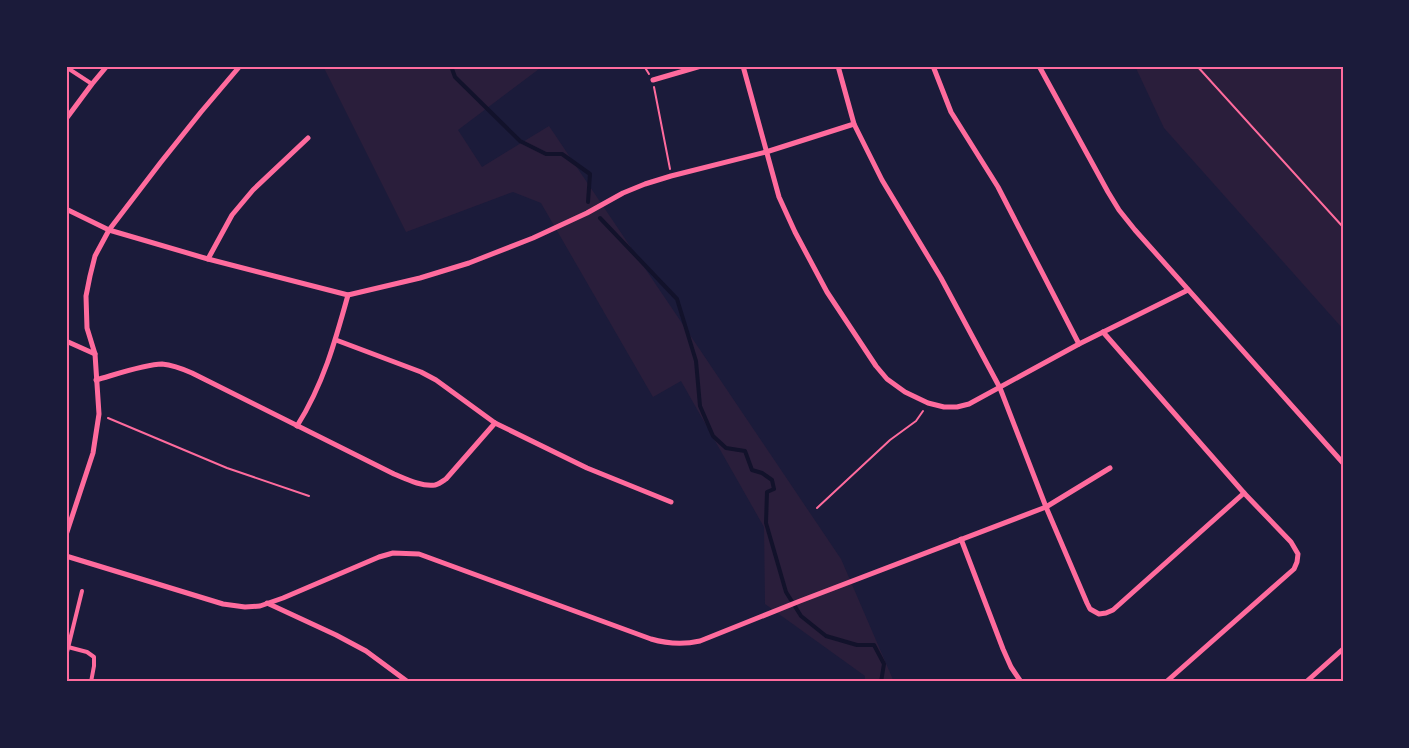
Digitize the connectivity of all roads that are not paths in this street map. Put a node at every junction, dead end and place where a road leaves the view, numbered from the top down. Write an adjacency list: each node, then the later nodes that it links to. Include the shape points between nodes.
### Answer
1 (107, 66): 10 (street)
2 (240, 66): 16 (street, via 166,154)
3 (701, 66): 9 (street)
4 (742, 66): 14 (street)
5 (838, 66): 12 (street)
6 (933, 66): 23 (street, via 951,112 998,186)
7 (1038, 66): 18 (street, via 1119,210)
8 (66, 67): 10 (lane)
9 (653, 80)
10 (92, 84): 11 (street)
11 (66, 119)
12 (854, 124): 14 (street); 26 (street, via 882,180 941,278)
13 (308, 138): 17 (street, via 253,190 232,215)
14 (766, 152): 19 (street, via 645,184 533,238 469,263); 26 (street, via 779,197 795,232 827,292 887,379 904,392 944,407 969,404)
15 (66, 209): 16 (street)
16 (110, 230): 17 (street); 24 (street, via 95,256 86,296 87,328)
17 (208, 259): 19 (street)
18 (1188, 290): 20 (street); 29 (street)
19 (348, 295): 21 (street)
20 (1103, 332): 23 (street); 31 (street)
21 (336, 340): 27 (street, via 421,372); 28 (street, via 316,393)
22 (66, 341): 24 (street)
23 (1079, 344): 26 (street)
24 (95, 354): 25 (street)
25 (96, 380): 28 (street, via 162,364 192,373); 34 (street, via 99,414 92,453)
26 (1000, 388): 33 (street)
27 (495, 423): 28 (street, via 446,479 436,485 412,482); 32 (street, via 587,468)
28 (296, 426)
29 (1343, 463)
30 (1110, 468): 33 (street)
31 (1244, 493): 33 (street, via 1113,610 1099,614 1087,603); 45 (street, via 1290,542 1298,554 1297,562 1294,569)
32 (671, 502)
33 (1046, 507): 35 (street)
34 (66, 536)
35 (961, 538): 38 (street, via 686,644 666,643 630,632 419,554 393,553 379,557); 44 (street, via 1003,649)
36 (66, 556): 38 (street, via 223,604 244,608)
37 (82, 591): 39 (lane)
38 (267, 603): 43 (street, via 366,651)
39 (68, 646): 41 (lane); 42 (lane, via 94,656)
40 (1343, 649): 46 (street)
41 (66, 656)
42 (91, 682)
43 (408, 682)
44 (1021, 682)
45 (1166, 682)
46 (1306, 682)

